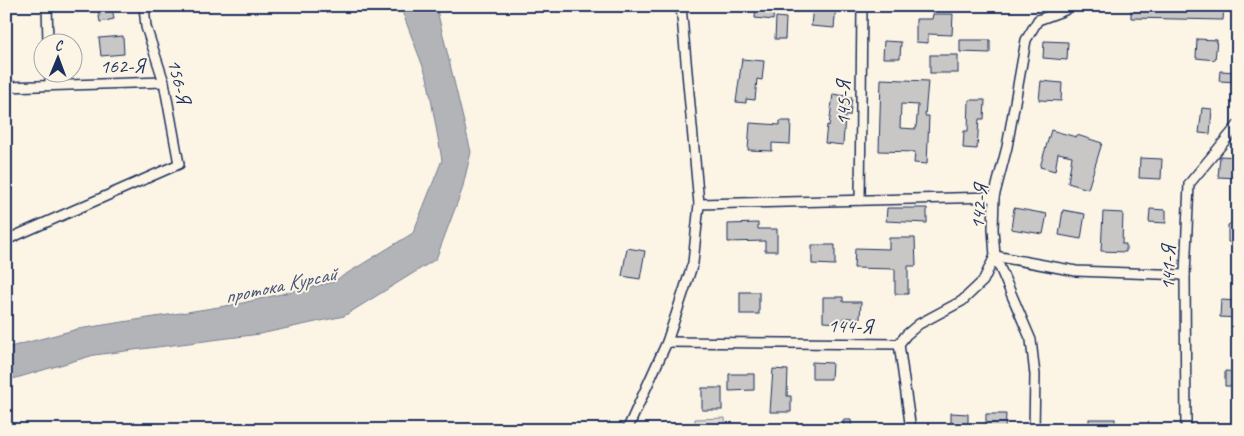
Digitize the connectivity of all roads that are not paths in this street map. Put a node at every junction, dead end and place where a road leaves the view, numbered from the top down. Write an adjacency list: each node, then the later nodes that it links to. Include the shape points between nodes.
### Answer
1 (47, 6): 6 (street)
2 (144, 6): 7 (street, 156-Я, via 146,27)
3 (681, 6): 13 (street)
4 (862, 6): 12 (street, 145-Я)
5 (1069, 6): 11 (street, 142-Я, via 1038,20 1026,40 1007,147)
6 (48, 32)
7 (164, 82): 8 (street, 162-Я); 14 (street, 156-Я, via 178,164)
8 (50, 85): 9 (street, 162-Я)
9 (6, 87)
10 (1238, 125): 16 (street, 141-Я, via 1189,184)
11 (994, 197): 12 (street); 15 (street, 142-Я)
12 (860, 200): 13 (street)
13 (699, 204): 17 (street, via 693,263)
14 (6, 240)
15 (995, 256): 16 (street, via 1076,271); 18 (street, 144-Я, via 983,281 962,301 920,324); 21 (street, 142-Я, via 1031,340 1035,375)
16 (1185, 275): 22 (street, 141-Я)
17 (666, 342): 18 (street, 144-Я); 19 (street)
18 (899, 344): 20 (street)
19 (627, 430)
20 (911, 430)
21 (1034, 430)
22 (1186, 430)

